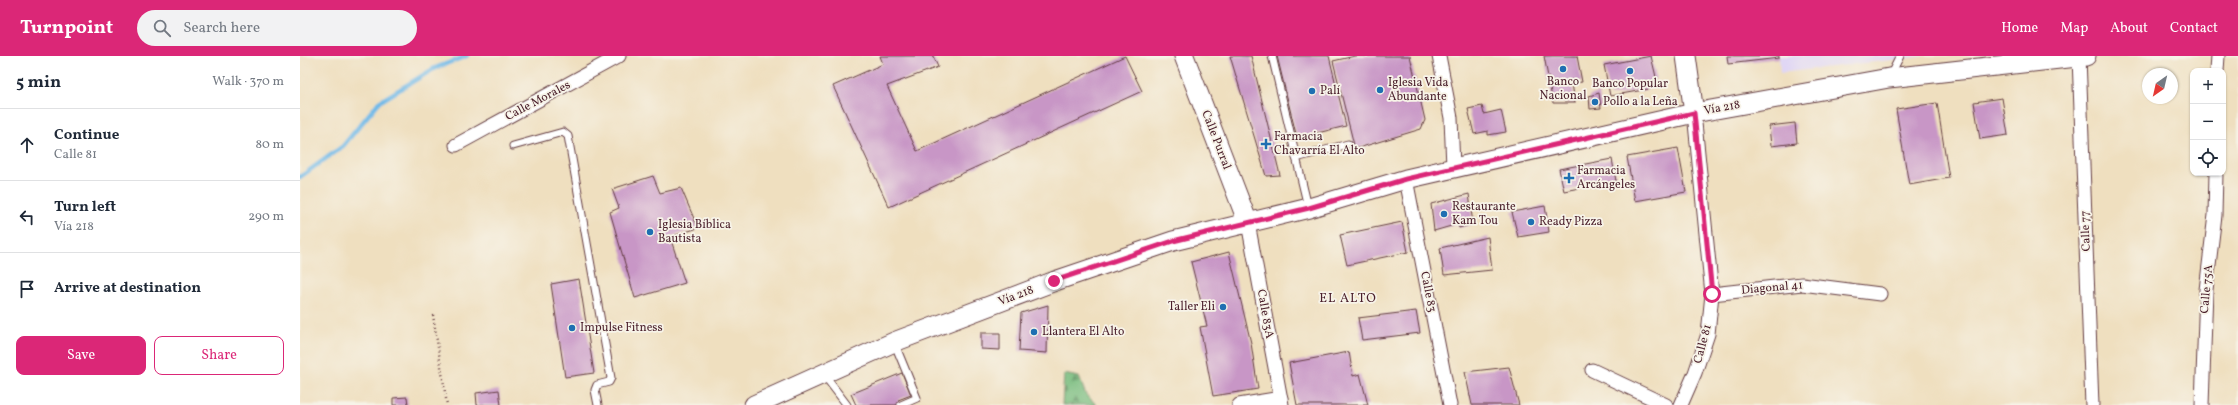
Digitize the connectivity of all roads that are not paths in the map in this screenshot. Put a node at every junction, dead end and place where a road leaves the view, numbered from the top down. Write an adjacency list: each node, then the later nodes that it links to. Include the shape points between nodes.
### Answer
1 (619, 56): 13 (street, Calle Morales)
2 (1184, 56): 20 (main road, Calle Purral)
3 (1272, 56): 15 (lane)
4 (1439, 56): 16 (street, via 1451,118)
5 (1686, 56): 11 (main road)
6 (1900, 56): 10 (lane)
7 (2083, 56): 10 (main road, Vía 218); 35 (street, Calle 77)
8 (2218, 56): 9 (street)
9 (2217, 68)
10 (1889, 78): 11 (main road, Vía 218)
11 (1694, 113): 16 (main road, Vía 218); 21 (street, Calle 81)
12 (1348, 144): 15 (lane)
13 (456, 145)
14 (514, 146): 27 (lane, via 563,132 568,136 611,378 609,382 597,385 594,390)
15 (1296, 158): 19 (lane)
16 (1453, 168): 18 (main road, Vía 218)
17 (2216, 176): 36 (street, Calle 75A, via 2215,215 2206,290)
18 (1406, 179): 19 (main road, Vía 218); 32 (street, Calle 83)
19 (1309, 208): 20 (main road, Vía 218)
20 (1248, 223): 23 (main road, Vía 218, via 1173,241 1091,268); 26 (street, Calle 83A)
21 (1712, 294): 22 (street, Diagonal 41, via 1802,284); 34 (street, Calle 81, via 1708,334)
22 (1880, 294)
23 (894, 342): 25 (main road, Vía 218); 30 (lane, via 917,398)
24 (1592, 370): 33 (street)
25 (824, 374): 28 (main road, Vía 218); 29 (lane)
26 (1281, 401): 31 (street)
27 (598, 405)
28 (754, 405)
29 (846, 405)
30 (902, 405)
31 (1239, 405)
32 (1450, 405)
33 (1666, 405)
34 (1681, 405)
35 (2092, 405)
36 (2202, 405)

